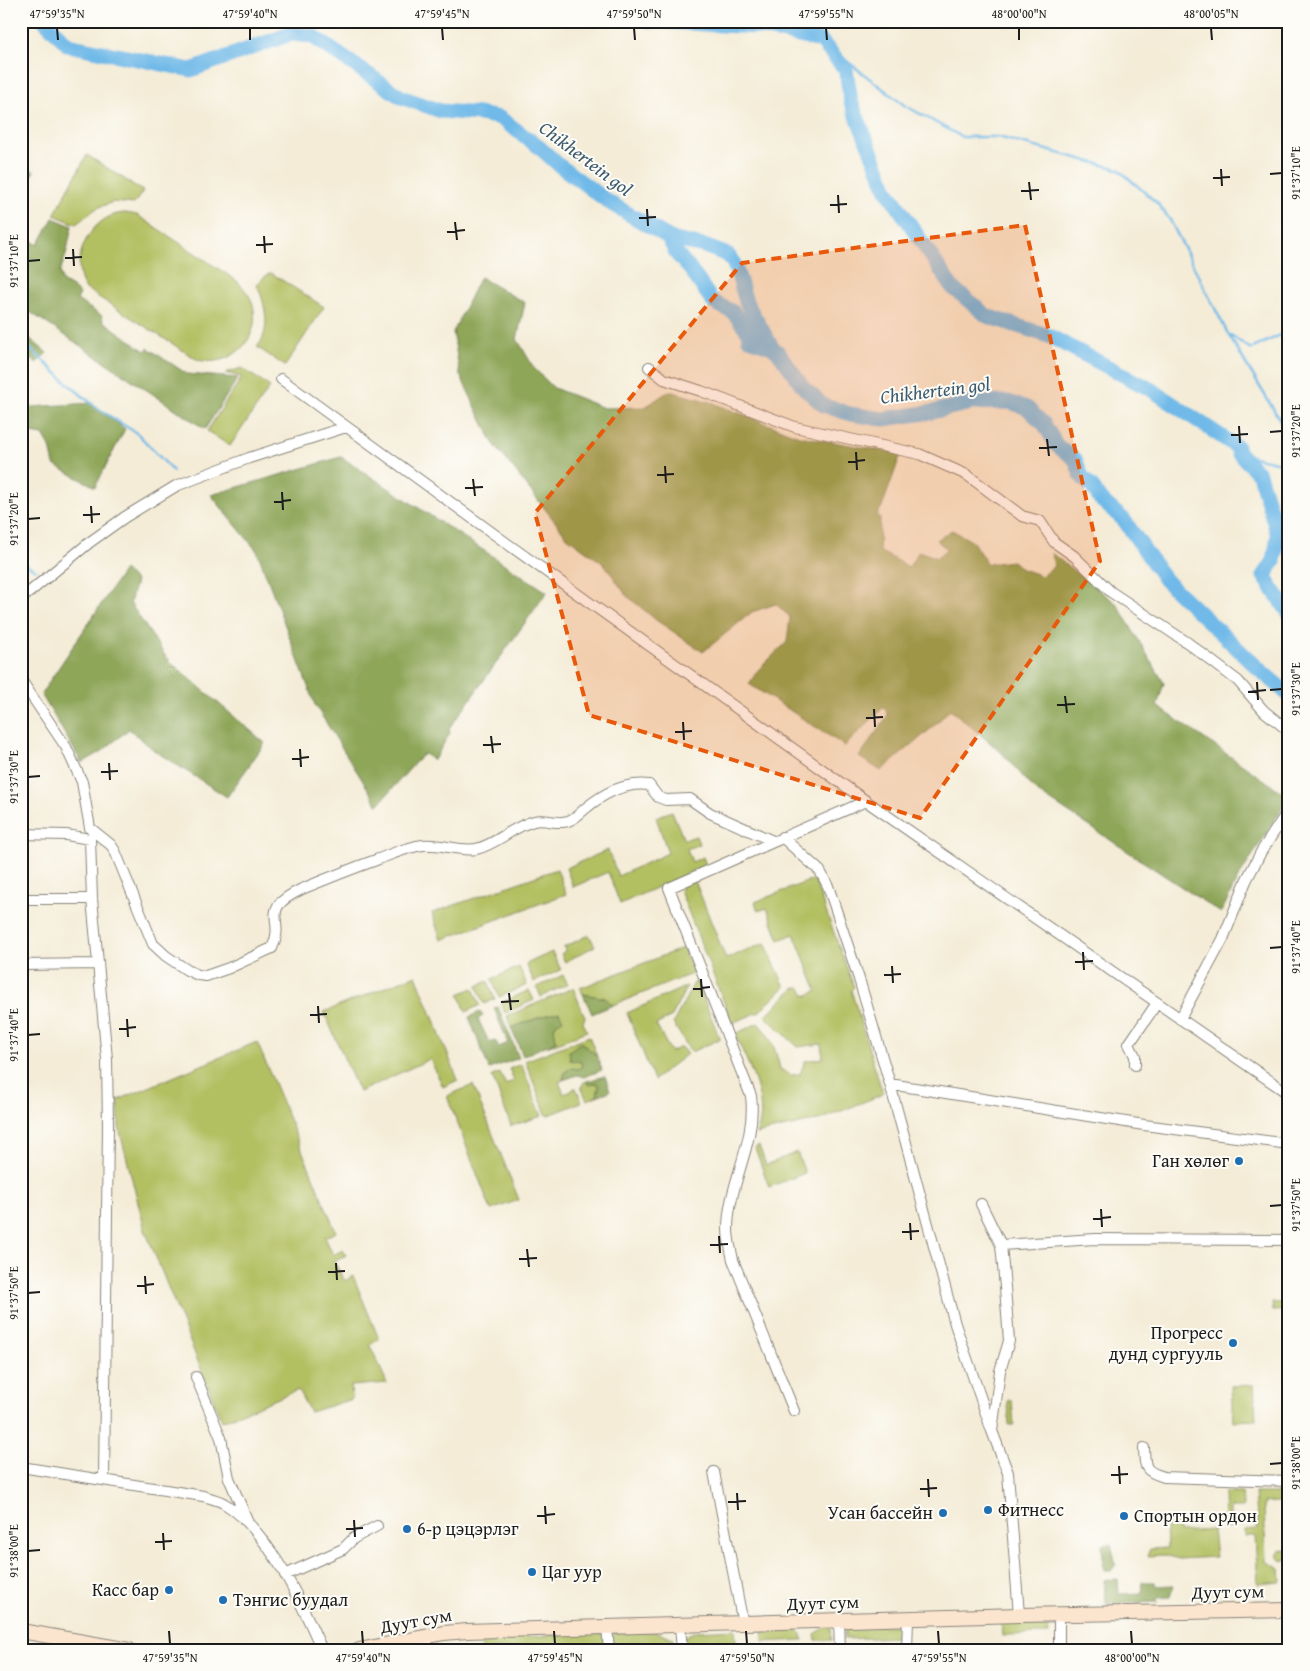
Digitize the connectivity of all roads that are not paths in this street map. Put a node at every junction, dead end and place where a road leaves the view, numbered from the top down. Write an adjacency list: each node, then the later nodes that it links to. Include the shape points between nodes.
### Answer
1 (649, 367): 6 (street, via 664,379 795,427 919,454 967,475 1022,516 1040,521 1054,542 1074,556 1111,592 1238,681 1264,711)
2 (281, 379): 3 (street)
3 (346, 427): 4 (street, via 249,458 176,486 90,542); 7 (street)
4 (21, 599)
5 (21, 680): 10 (street, via 66,747 82,782)
6 (1289, 731)
7 (866, 801): 11 (street); 16 (street)
8 (1289, 809): 17 (street, via 1261,852 1223,939)
9 (21, 834): 10 (street)
10 (90, 834): 11 (street, via 111,845 115,851 153,944 187,970 206,976 272,948 276,941 276,909 279,903 302,889 406,848 424,845 475,849 533,821 567,822 599,797 619,788 648,785 658,797 690,799 710,813); 13 (street)
11 (778, 839): 19 (street, via 820,871 828,886); 26 (street, via 669,888 751,1096 751,1126 731,1204 730,1248)
12 (21, 899): 13 (street)
13 (92, 899): 14 (street)
14 (97, 964): 15 (street); 31 (street, via 107,1060 108,1126)
15 (21, 965)
16 (1157, 1003): 17 (street); 18 (street, via 1129,1044)
17 (1180, 1019): 20 (street)
18 (1135, 1065)
19 (890, 1084): 21 (street, via 1144,1125); 27 (street, via 955,1324)
20 (1289, 1094)
21 (1289, 1144)
22 (981, 1204): 24 (street)
23 (1289, 1240): 24 (street, via 1095,1240)
24 (1001, 1245): 27 (street, via 1008,1341 1000,1371)
25 (196, 1377): 33 (street, via 221,1438 229,1478)
26 (794, 1411)
27 (992, 1431): 38 (street, via 1008,1473)
28 (1144, 1448): 32 (street, via 1145,1465 1152,1473 1164,1477)
29 (21, 1467): 31 (street)
30 (714, 1472): 41 (street)
31 (104, 1480): 33 (street, via 203,1496 224,1503)
32 (1289, 1481)
33 (249, 1523): 35 (street)
34 (377, 1526): 35 (street, via 354,1538 343,1549)
35 (285, 1575): 47 (street)
36 (1289, 1610): 37 (main road, Дуут сум)
37 (1059, 1614): 38 (main road, Дуут сум); 54 (street)
38 (1019, 1615): 39 (main road, Дуут сум)
39 (908, 1619): 40 (main road, Дуут сум); 53 (street)
40 (839, 1621): 41 (main road, Дуут сум); 52 (street)
41 (743, 1624): 42 (main road, Дуут сум)
42 (680, 1626): 43 (main road, Дуут сум); 51 (street)
43 (607, 1628): 45 (main road, Дуут сум, via 467,1632); 50 (street)
44 (21, 1631): 46 (main road)
45 (423, 1637): 48 (main road, Дуут сум); 49 (street)
46 (129, 1650)
47 (322, 1650)
48 (359, 1650)
49 (430, 1650)
50 (609, 1650)
51 (682, 1650)
52 (840, 1650)
53 (907, 1650)
54 (1059, 1650)

